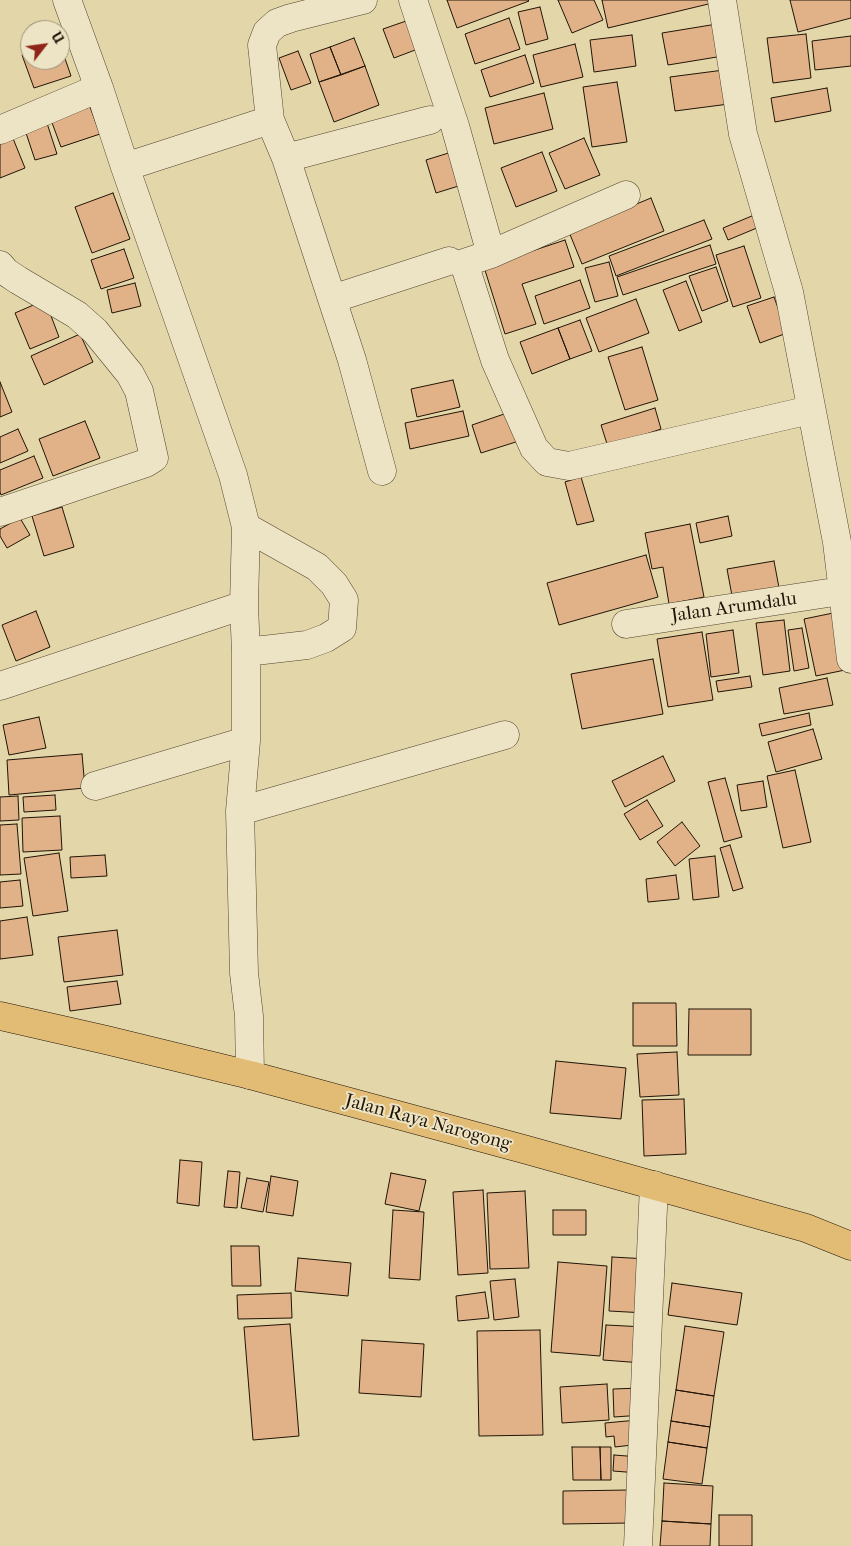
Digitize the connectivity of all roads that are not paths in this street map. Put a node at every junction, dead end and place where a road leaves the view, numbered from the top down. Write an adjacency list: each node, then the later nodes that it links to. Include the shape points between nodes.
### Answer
1 (67, 0): 5 (street)
2 (364, 0): 6 (street, via 291,18 267,32 262,45)
3 (413, 0): 12 (street, via 455,126)
4 (722, 0): 16 (street, via 744,134 789,292)
5 (99, 88): 8 (street); 10 (street)
6 (270, 120): 9 (street); 10 (street)
7 (430, 120): 9 (street)
8 (0, 130)
9 (286, 158): 15 (street)
10 (125, 167): 19 (street, via 233,475)
11 (626, 195): 12 (street)
12 (491, 254): 16 (street, via 464,263 495,360 534,448 547,462 569,466)
13 (449, 261): 15 (street)
14 (0, 265): 18 (street, via 18,280 77,315 95,331 130,374 140,391 154,458)
15 (332, 299): 17 (street)
16 (810, 410): 20 (street)
17 (382, 471)
18 (0, 512)
19 (246, 526): 21 (street); 23 (street, via 317,567 344,600 342,628 326,638 307,645)
20 (844, 561): 22 (street, Jalan Arumdalu); 24 (street)
21 (244, 605): 23 (street); 25 (street)
22 (626, 624)
23 (246, 652): 27 (street)
24 (851, 659)
25 (0, 686)
26 (506, 735): 29 (street)
27 (246, 741): 28 (street); 29 (street)
28 (95, 786)
29 (240, 811): 31 (street)
30 (0, 1016): 31 (main road, Jalan Raya Narogong)
31 (250, 1075): 32 (main road, Jalan Raya Narogong)
32 (654, 1186): 33 (main road, Jalan Raya Narogong, via 806,1228); 34 (street)
33 (851, 1246)
34 (638, 1546)

